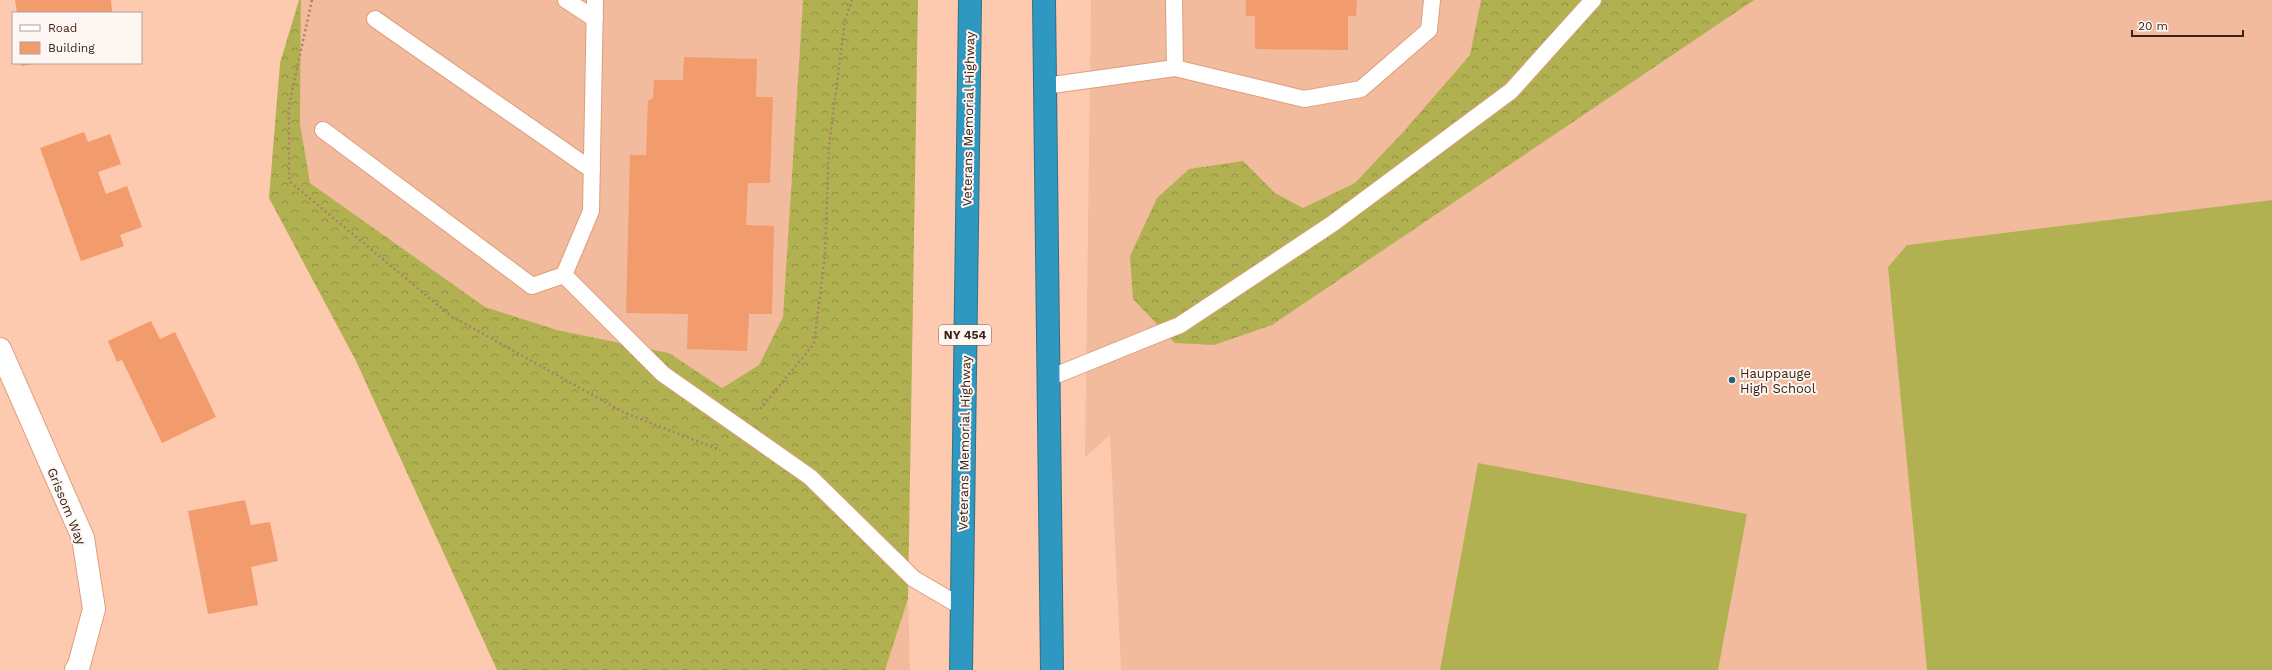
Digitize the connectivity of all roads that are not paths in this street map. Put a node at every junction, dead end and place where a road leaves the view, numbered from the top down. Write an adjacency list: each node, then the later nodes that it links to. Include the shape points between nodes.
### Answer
1 (566, 0): 9 (lane)
2 (595, 0): 9 (lane)
3 (970, 0): 17 (highway, Veterans Memorial Highway / NY 454)
4 (1044, 0): 11 (highway)
5 (1174, 0): 10 (lane)
6 (1432, 0): 10 (lane, via 1429,30 1361,88 1304,99)
7 (1593, 0): 16 (lane, via 1511,91 1332,224 1180,325)
8 (375, 19): 13 (lane)
9 (595, 19): 13 (lane)
10 (1175, 68): 11 (lane)
11 (1045, 86): 16 (highway)
12 (323, 130): 14 (lane, via 532,286)
13 (592, 170): 14 (lane, via 591,210)
14 (564, 275): 17 (lane, via 664,374 810,477 914,579)
15 (0, 349): 18 (street, Grissom Way, via 83,538 94,609)
16 (1049, 378): 20 (highway)
17 (962, 607): 19 (highway, Veterans Memorial Highway / NY 454)
18 (76, 670)
19 (962, 670)
20 (1052, 670)

